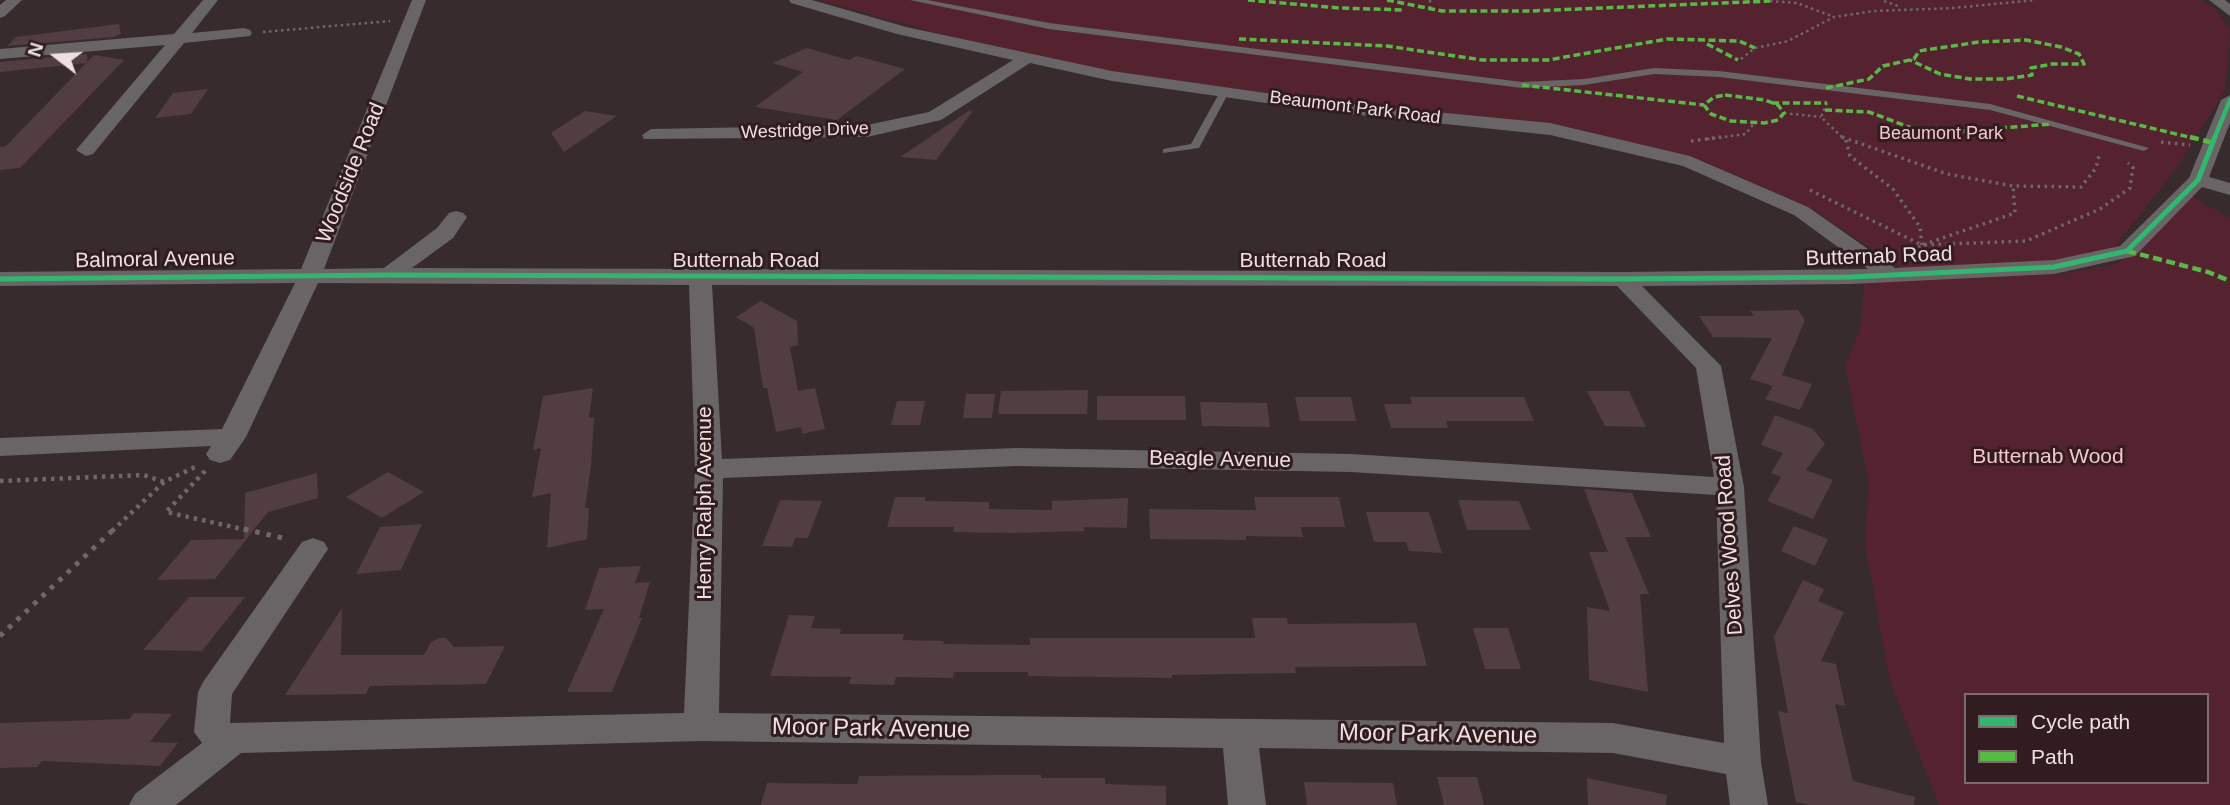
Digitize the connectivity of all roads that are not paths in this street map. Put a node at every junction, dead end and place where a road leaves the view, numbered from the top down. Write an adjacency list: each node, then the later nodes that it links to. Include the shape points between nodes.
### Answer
1 (15, 0): 8 (street)
2 (211, 0): 10 (street)
3 (796, 0): 12 (street, Beaumont Park Road)
4 (914, 0): 16 (lane, via 1049,26 1522,85 1584,82 1654,71 1719,74 1990,107)
5 (2217, 0): 7 (street)
6 (416, 9): 24 (street, Woodside Road)
7 (2230, 11)
8 (0, 13)
9 (244, 33): 10 (street)
10 (179, 40): 11 (street); 17 (street)
11 (0, 54)
12 (1025, 59): 13 (street, Beaumont Park Road); 15 (street, Westridge Drive, via 935,116 867,131)
13 (1224, 92): 18 (lane, via 1195,146); 22 (street, Beaumont Park Road, via 1550,130 1690,162 1801,211)
14 (2230, 100): 19 (street, Butternab Road)
15 (651, 135)
16 (2147, 145)
17 (86, 150)
18 (1167, 151)
19 (2198, 180): 20 (street); 22 (street, Butternab Road, via 2127,251 2054,267)
20 (2230, 189)
21 (456, 217): 23 (street, via 446,233)
22 (1889, 274): 27 (street, Butternab Road)
23 (389, 275): 24 (street, Butternab Road); 25 (street, Butternab Road)
24 (310, 276): 26 (street, Balmoral Avenue); 28 (street, Woodside Road)
25 (700, 278): 27 (street, Butternab Road); 30 (street, Henry Ralph Avenue)
26 (0, 279)
27 (1623, 279): 31 (street, Delves Wood Road, via 1708,366)
28 (226, 446): 29 (street)
29 (0, 447)
30 (709, 469): 31 (street, Beagle Avenue, via 1017,457 1323,462); 33 (street, Henry Ralph Avenue)
31 (1730, 487): 36 (street, Delves Wood Road)
32 (313, 549): 35 (street, via 215,692 212,732)
33 (701, 727): 34 (street, Moor Park Avenue); 35 (street, Moor Park Avenue)
34 (1239, 733): 36 (street, Moor Park Avenue, via 1613,738); 38 (street)
35 (234, 740): 37 (street)
36 (1743, 762): 39 (street, Delves Wood Road)
37 (148, 805)
38 (1247, 805)
39 (1749, 805)

